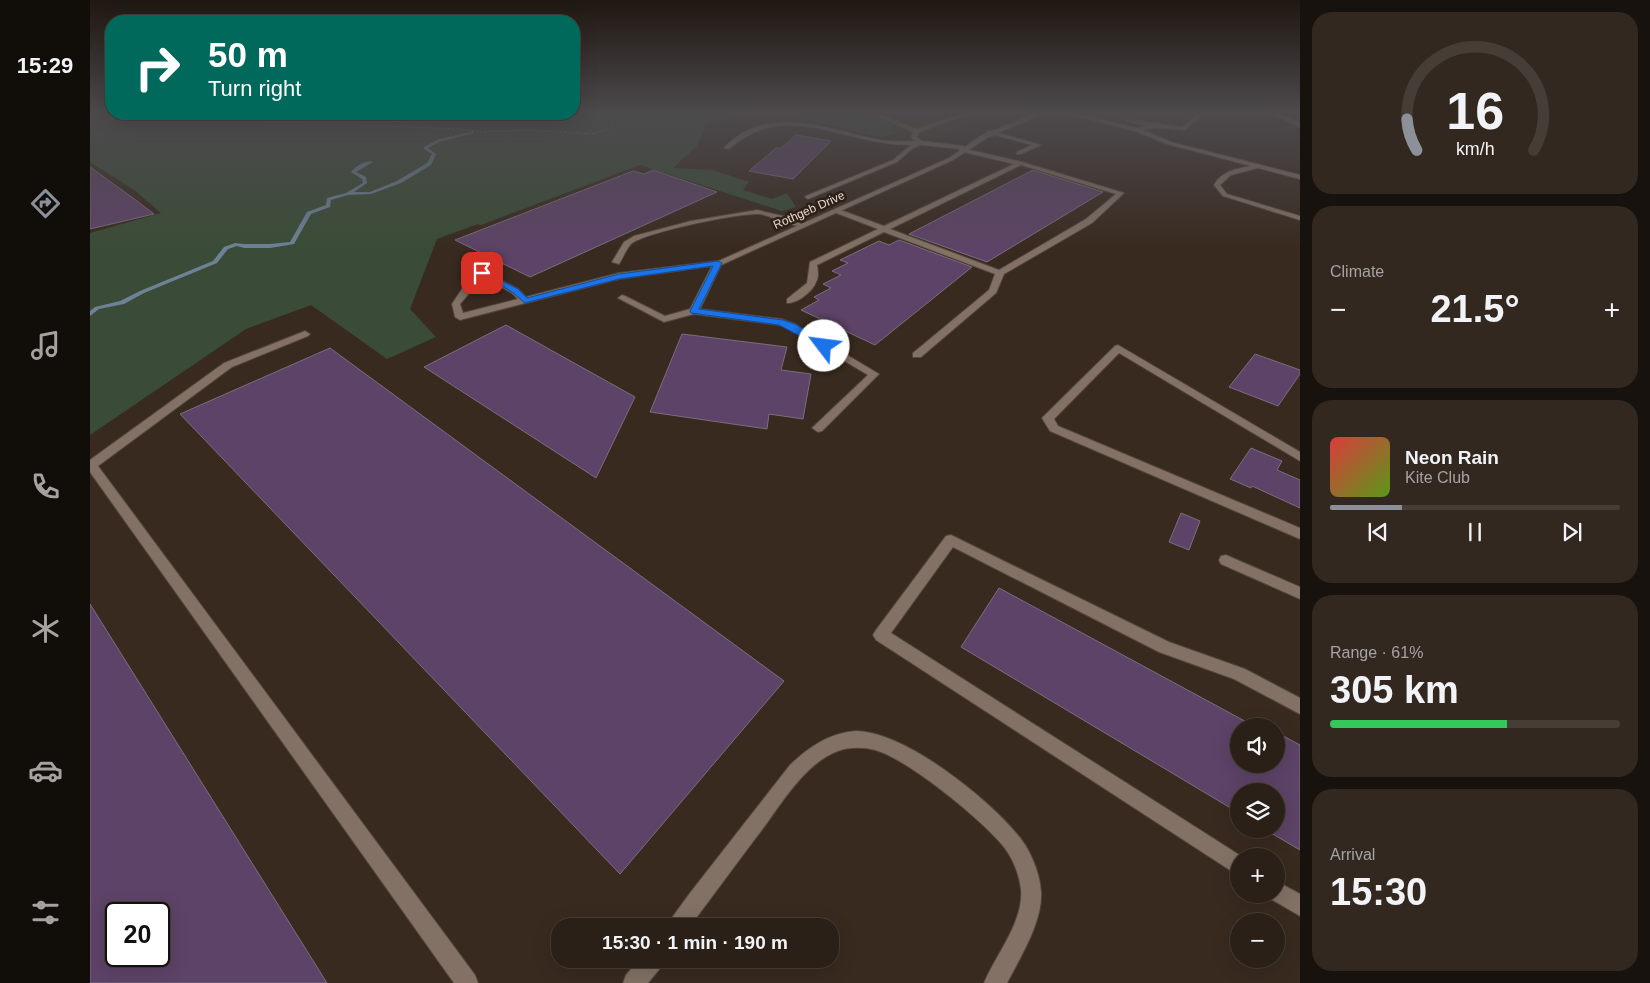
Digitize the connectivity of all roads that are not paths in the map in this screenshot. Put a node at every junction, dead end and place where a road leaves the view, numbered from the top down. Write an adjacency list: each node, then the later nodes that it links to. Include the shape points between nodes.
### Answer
1 (899, 158): 8 (street)
2 (952, 158): 9 (street, Rothgeb Drive)
3 (999, 158): 5 (street)
4 (1227, 158): 6 (street)
5 (1020, 163): 12 (street); 15 (street, via 1121,193 1089,221)
6 (1258, 166): 7 (street); 10 (street, via 1231,172 1220,178 1217,185 1225,195 1240,201)
7 (1300, 177)
8 (808, 197)
9 (835, 211): 11 (street, Rothgeb Drive); 12 (street)
10 (1300, 218)
11 (802, 226): 13 (street, via 756,212 707,221 644,235 630,242); 14 (street, Rothgeb Drive)
12 (884, 229): 15 (street); 18 (street, via 813,264 813,284)
13 (616, 262)
14 (718, 263): 17 (street, Rothgeb Drive, via 619,276); 19 (street)
15 (1000, 273): 21 (street, via 993,291)
16 (622, 298): 19 (street, via 664,319)
17 (525, 301): 17 (street, Rothgeb Drive, via 460,317 456,304 482,273 515,291)
18 (790, 301)
19 (694, 311): 22 (street, via 792,326 874,374)
20 (305, 334): 33 (street, via 228,365 92,465)
21 (917, 355)
22 (818, 428)
23 (1300, 457): 24 (street, via 1118,348 1048,418 1054,428 1064,434)
24 (1300, 534)
25 (1226, 560): 26 (street)
26 (1300, 593)
27 (1300, 706): 28 (street, via 1239,674 1164,647 951,540 881,635)
28 (1230, 860)
29 (1285, 897): 30 (street)
30 (1300, 906)
31 (684, 918): 35 (street, via 805,762 827,747 848,739 876,741 900,750 982,811 1011,841 1025,869 1031,892 1030,910)
32 (646, 968): 34 (street)
33 (467, 983)
34 (634, 983)
35 (996, 983)

